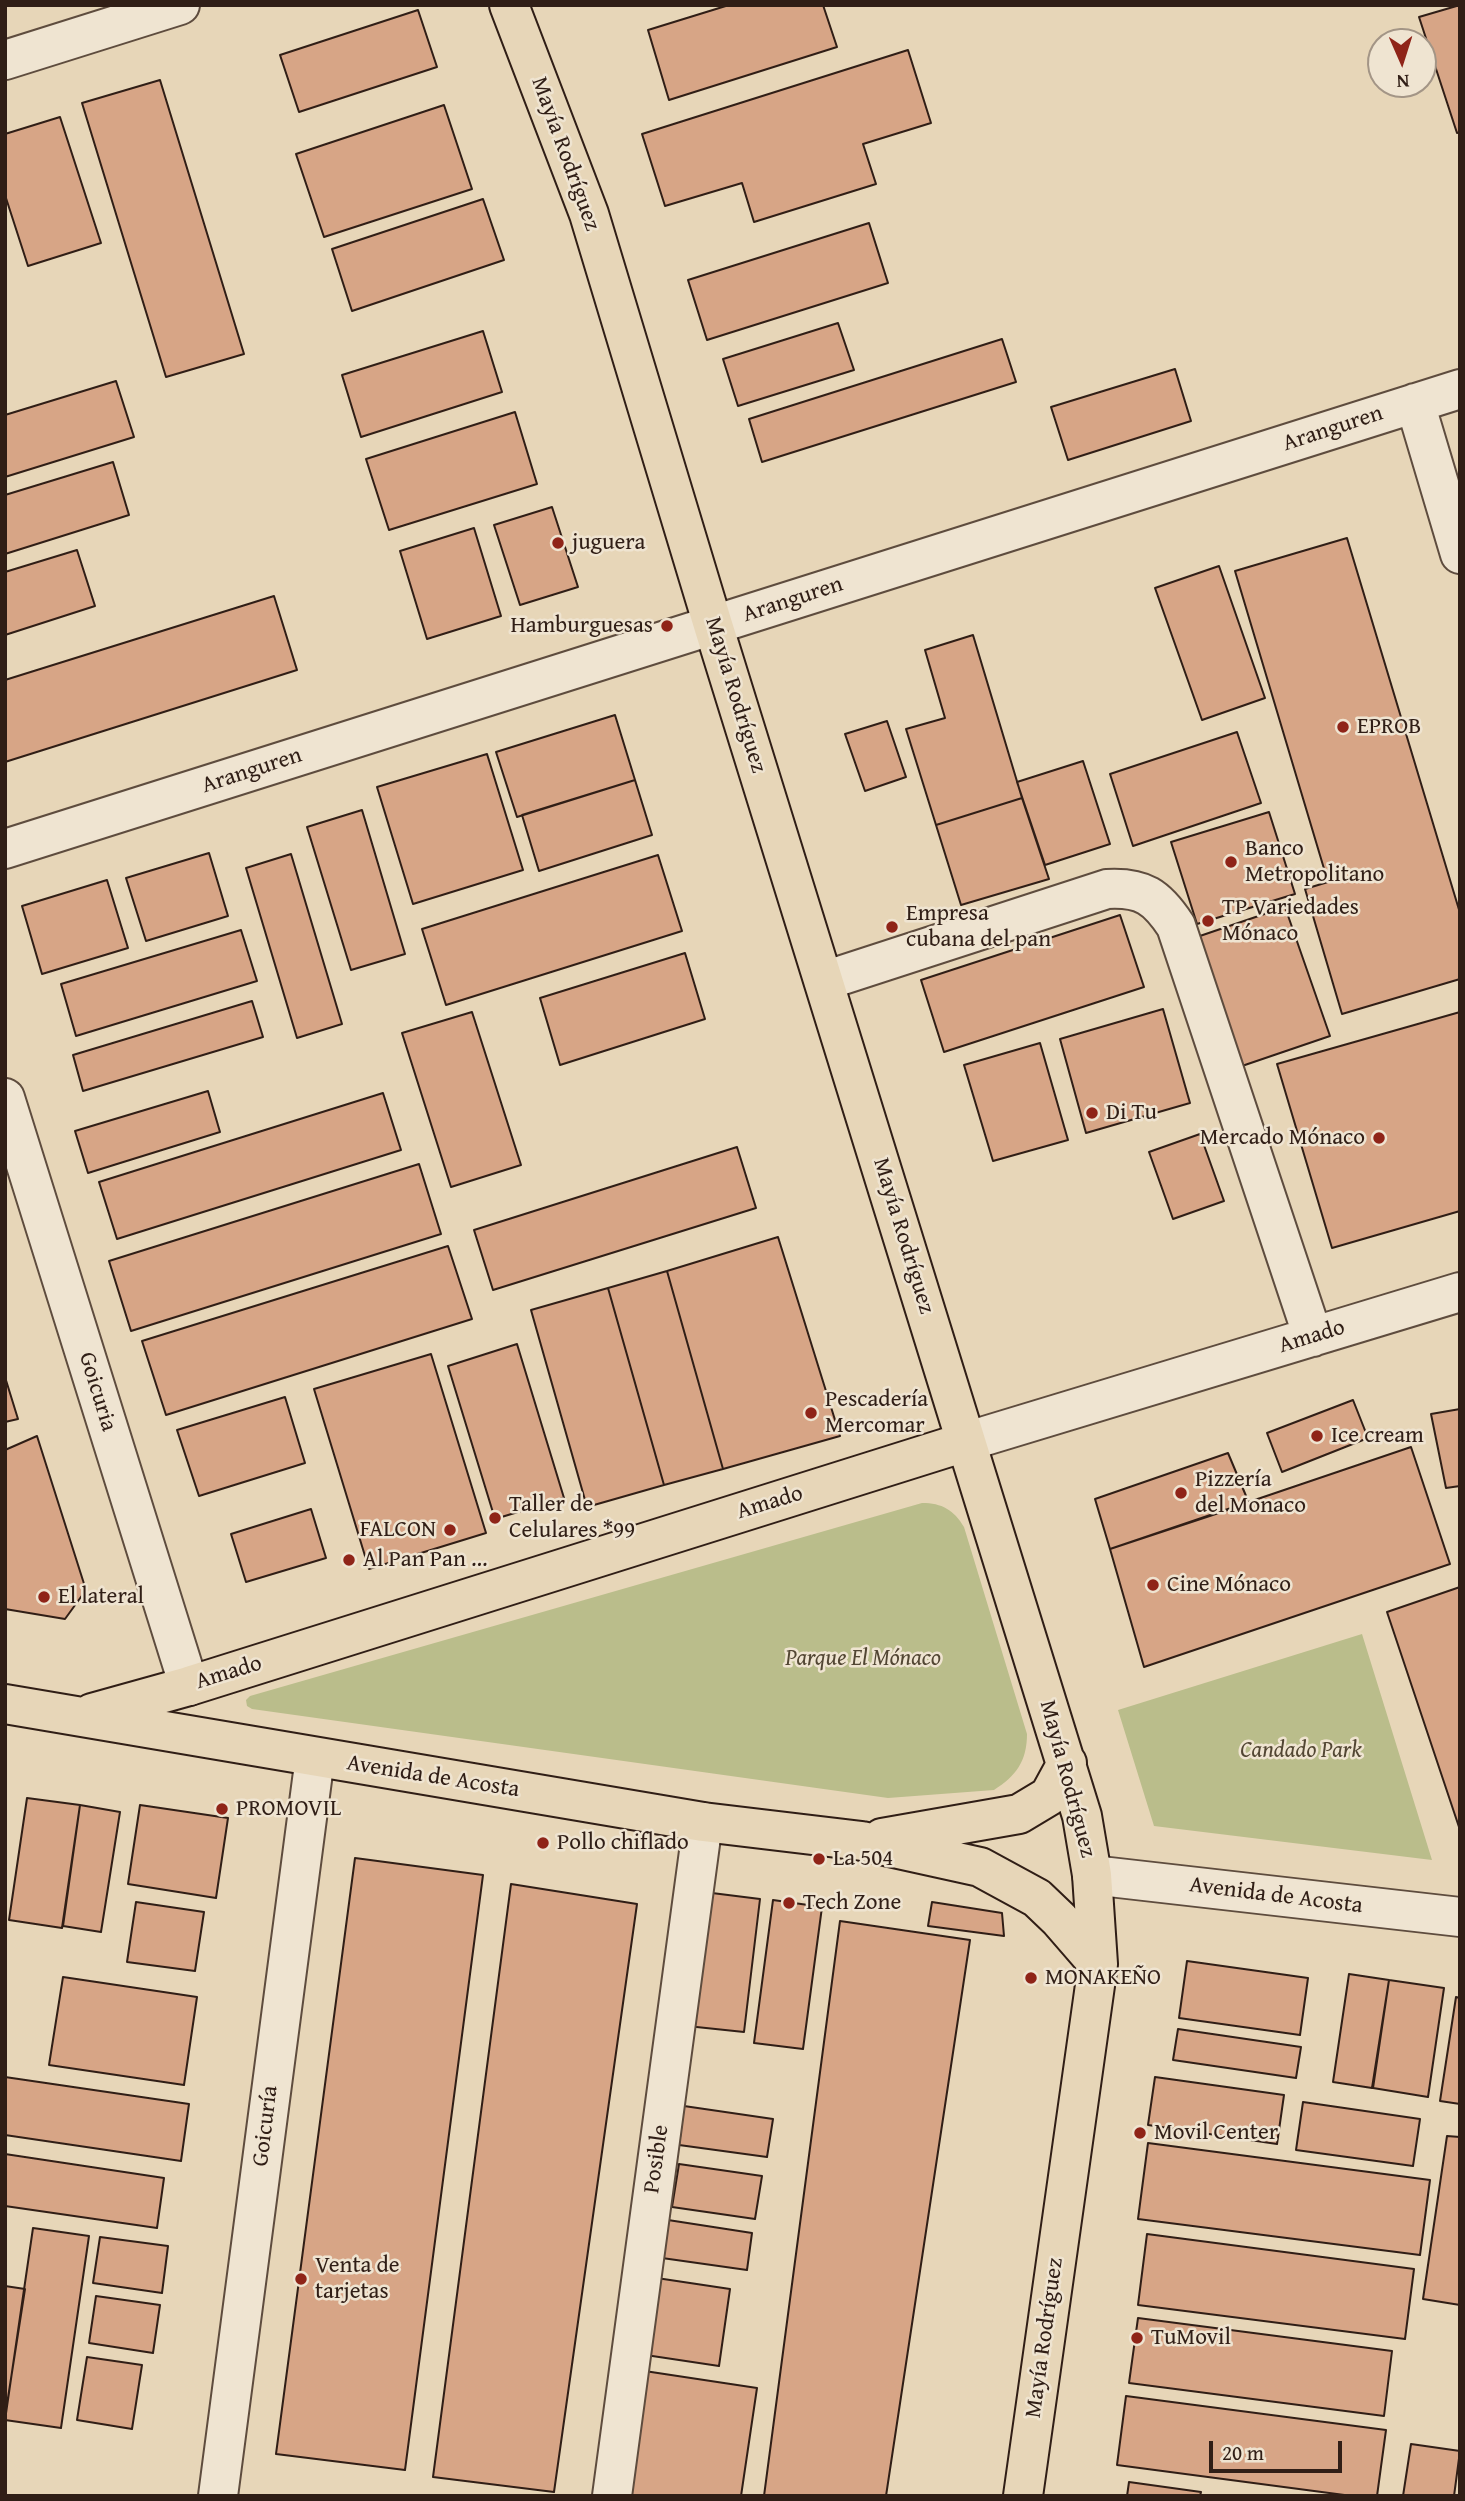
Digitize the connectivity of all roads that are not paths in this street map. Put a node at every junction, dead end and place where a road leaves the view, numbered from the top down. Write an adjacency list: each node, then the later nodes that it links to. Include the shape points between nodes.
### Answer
1 (180, 5): 3 (street)
2 (509, 5): 7 (main road, Mayía Rodríguez, via 589,214)
3 (5, 60)
4 (1460, 389): 5 (street, Aranguren)
5 (1415, 403): 6 (street); 7 (street, Aranguren)
6 (1460, 554)
7 (713, 625): 8 (street, Aranguren); 9 (main road, Mayía Rodríguez)
8 (5, 849)
9 (824, 981): 12 (street, via 1107,889 1126,888 1148,895 1176,926); 13 (main road, Mayía Rodríguez)
10 (5, 1098): 14 (street, Goicuria)
11 (1460, 1292): 12 (street, Amado)
12 (1312, 1337): 13 (street, Amado)
13 (965, 1442): 14 (main road, Amado); 18 (main road, Mayía Rodríguez)
14 (189, 1686): 16 (main road, Amado)
15 (5, 1704): 16 (main road, Avenida de Acosta)
16 (81, 1716): 17 (main road, Avenida de Acosta)
17 (314, 1757): 19 (main road, Avenida de Acosta); 24 (street, Goicuría)
18 (1067, 1763): 20 (main road, Avenida de Acosta, via 1048,1796 1019,1814); 21 (main road, Mayía Rodríguez)
19 (703, 1822): 20 (main road, Avenida de Acosta); 25 (street, Posible)
20 (862, 1841): 23 (main road, Avenida de Acosta, via 979,1867 1037,1898)
21 (1092, 1875): 22 (street, Avenida de Acosta); 23 (main road, Mayía Rodríguez)
22 (1460, 1917)
23 (1098, 1964): 26 (main road, Mayía Rodríguez)
24 (218, 2496)
25 (612, 2496)
26 (1023, 2496)

